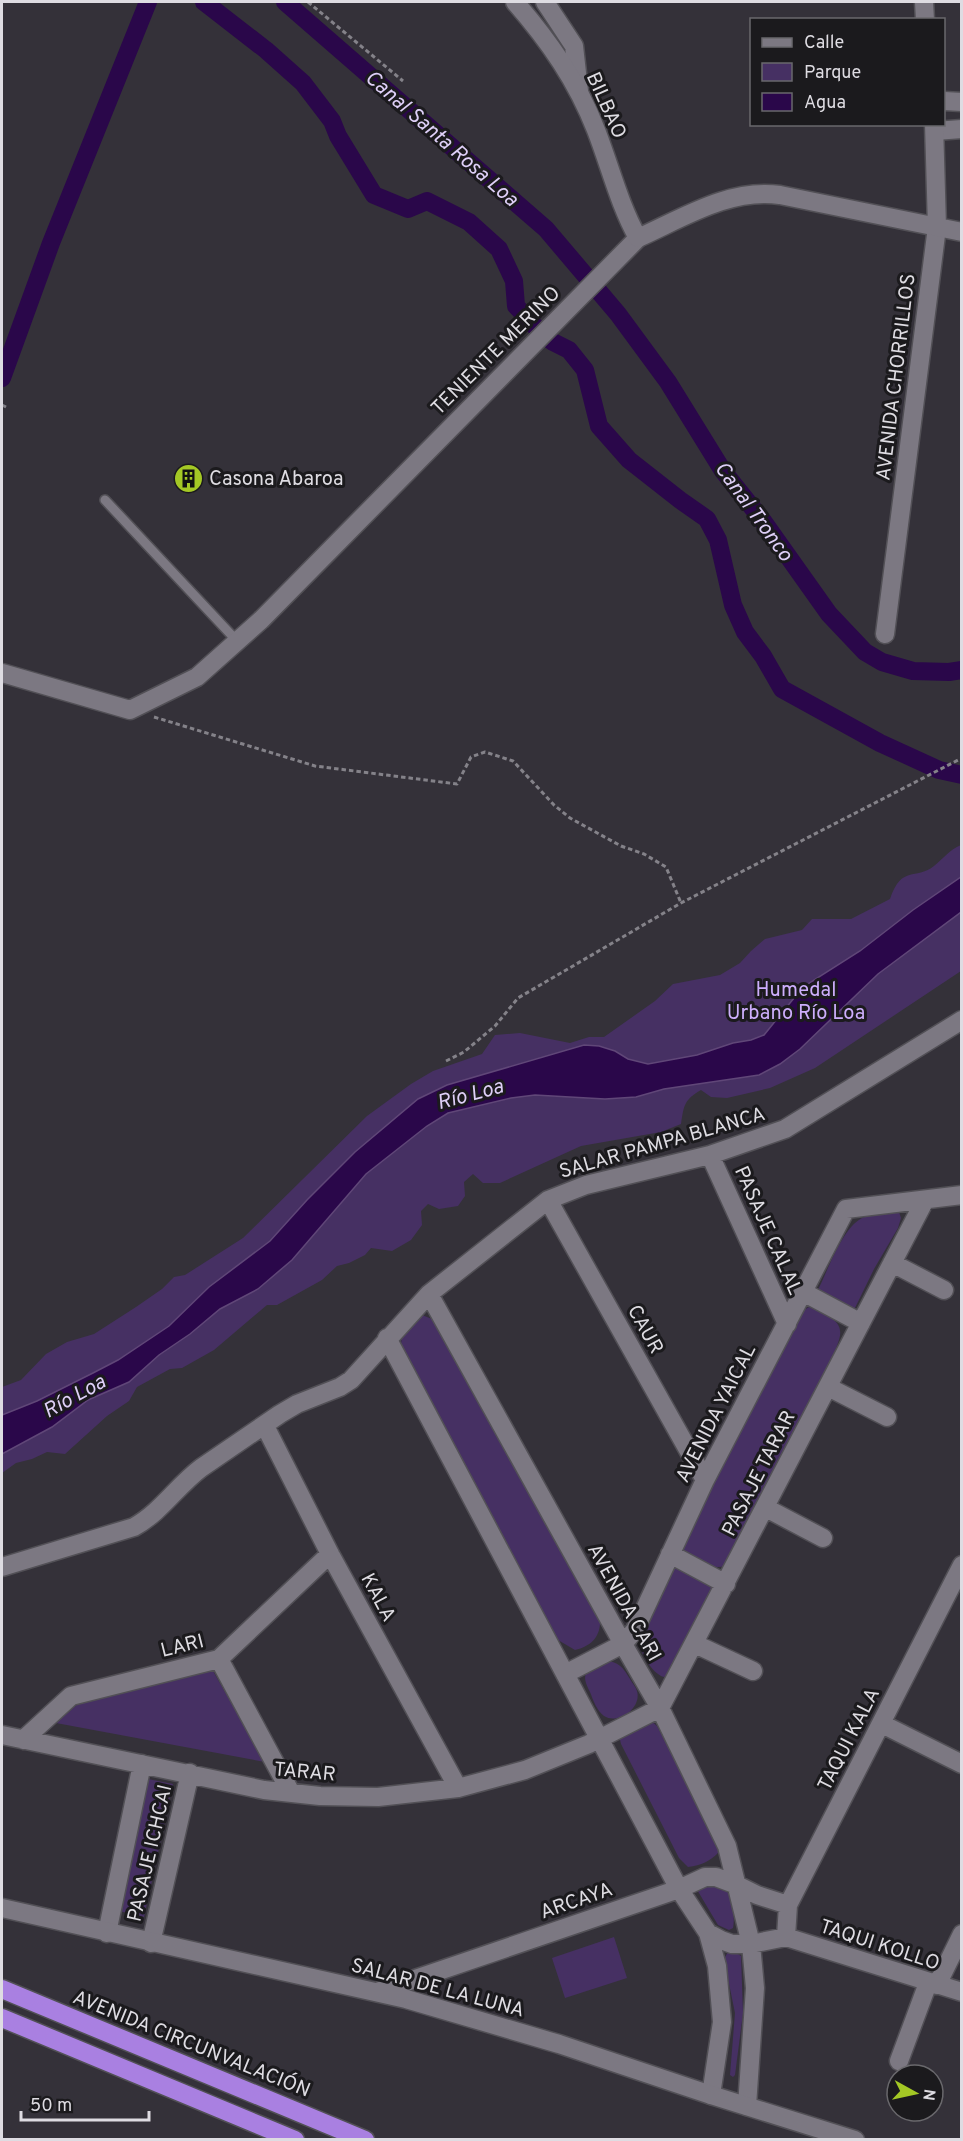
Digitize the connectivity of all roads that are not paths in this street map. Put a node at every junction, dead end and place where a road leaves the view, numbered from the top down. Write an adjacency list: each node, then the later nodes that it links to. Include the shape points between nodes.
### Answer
1 (515, 2): 5 (street, BILBAO, via 549,43)
2 (545, 2): 5 (street, via 574,46)
3 (924, 2): 4 (street)
4 (926, 18)
5 (579, 91): 12 (street, BILBAO)
6 (945, 101): 7 (street)
7 (962, 102)
8 (934, 128): 9 (street); 10 (street, AVENIDA CHORRILLOS)
9 (962, 129)
10 (937, 226): 11 (street, TENIENTE MERINO); 12 (street, TENIENTE MERINO, via 757,193 722,200); 14 (street, AVENIDA CHORRILLOS)
11 (962, 232)
12 (638, 238): 15 (street, TENIENTE MERINO)
13 (105, 500): 15 (lane)
14 (885, 634)
15 (237, 641): 16 (street, TENIENTE MERINO, via 197,677 130,710)
16 (2, 673)
17 (962, 1020): 18 (street, SALAR PAMPA BLANCA, via 785,1129)
18 (710, 1155): 20 (street, SALAR PAMPA BLANCA, via 586,1185); 27 (street, PASAJE CALAL)
19 (962, 1195): 21 (street)
20 (548, 1200): 25 (street, SALAR PAMPA BLANCA); 32 (street, CAUR)
21 (925, 1200): 22 (street, PASAJE TARAR); 24 (street, AVENIDA YAICAL, via 846,1209)
22 (892, 1263): 23 (street); 26 (street, PASAJE TARAR)
23 (944, 1290)
24 (803, 1292): 26 (street); 27 (street, AVENIDA YAICAL)
25 (429, 1294): 28 (street, SALAR PAMPA BLANCA); 41 (street, AVENIDA CARI)
26 (861, 1323): 29 (street, PASAJE TARAR)
27 (787, 1324): 32 (street, AVENIDA YAICAL)
28 (387, 1338): 31 (street, SALAR PAMPA BLANCA, via 351,1380 297,1404); 45 (street)
29 (828, 1387): 30 (street); 33 (street, PASAJE TARAR)
30 (887, 1417)
31 (265, 1426): 35 (street, KALA); 38 (street, SALAR PAMPA BLANCA, via 191,1476 148,1519 134,1527)
32 (705, 1480): 36 (street, AVENIDA YAICAL)
33 (766, 1508): 34 (street); 39 (street, PASAJE TARAR)
34 (824, 1538)
35 (330, 1554): 43 (street, LARI); 54 (street, KALA)
36 (670, 1554): 39 (street); 41 (street, AVENIDA YAICAL, via 635,1630)
37 (962, 1565): 40 (street, TAQUI KALA)
38 (2, 1567)
39 (726, 1584): 42 (street, PASAJE TARAR)
40 (955, 1593): 47 (street, TAQUI KALA)
41 (622, 1644): 45 (street, AVENIDA YAICAL); 46 (street, AVENIDA CARI)
42 (695, 1644): 44 (street); 46 (street, PASAJE TARAR)
43 (219, 1659): 50 (street, LARI, via 71,1696); 55 (street)
44 (753, 1671)
45 (565, 1674): 49 (street)
46 (660, 1708): 49 (street); 56 (street, AVENIDA CARI, via 727,1846)
47 (882, 1724): 52 (street); 58 (street, TAQUI KALA)
48 (2, 1735): 50 (street, TARAR)
49 (601, 1738): 54 (street, TARAR, via 525,1770); 57 (street)
50 (23, 1740): 51 (street, TARAR)
51 (142, 1764): 53 (street, TARAR); 60 (street, PASAJE ICHCAI)
52 (962, 1764)
53 (190, 1773): 55 (street, TARAR); 64 (street, PASAJE ICHCAI)
54 (458, 1788): 55 (street, TARAR, via 378,1797)
55 (291, 1793)
56 (737, 1885): 57 (street, ARCAYA, via 705,1877); 58 (street, ARCAYA); 65 (street, AVENIDA CARI)
57 (680, 1889): 61 (street); 68 (street, ARCAYA)
58 (788, 1905): 63 (street, TAQUI KALA)
59 (2, 1908): 60 (street, SALAR DE LA LUNA)
60 (107, 1933): 64 (street, SALAR DE LA LUNA)
61 (708, 1933): 65 (street, via 732,1944); 72 (street, via 717,1966 722,2022)
62 (962, 1934): 66 (street)
63 (786, 1937): 65 (street); 66 (street, TAQUI KOLLO)
64 (151, 1943): 68 (street, SALAR DE LA LUNA)
65 (750, 1944): 73 (street, AVENIDA CARI, via 754,1988)
66 (933, 1984): 69 (street, TAQUI KOLLO); 71 (street)
67 (2, 1989): 75 (highway, AVENIDA CIRCUNVALACIÓN)
68 (377, 1992): 72 (street, SALAR DE LA LUNA, via 559,2044)
69 (962, 1992)
70 (2, 2018): 74 (highway)
71 (899, 2061)
72 (711, 2095): 73 (street, SALAR DE LA LUNA)
73 (747, 2106): 76 (street, SALAR DE LA LUNA)
74 (295, 2139)
75 (365, 2139)
76 (855, 2139)

